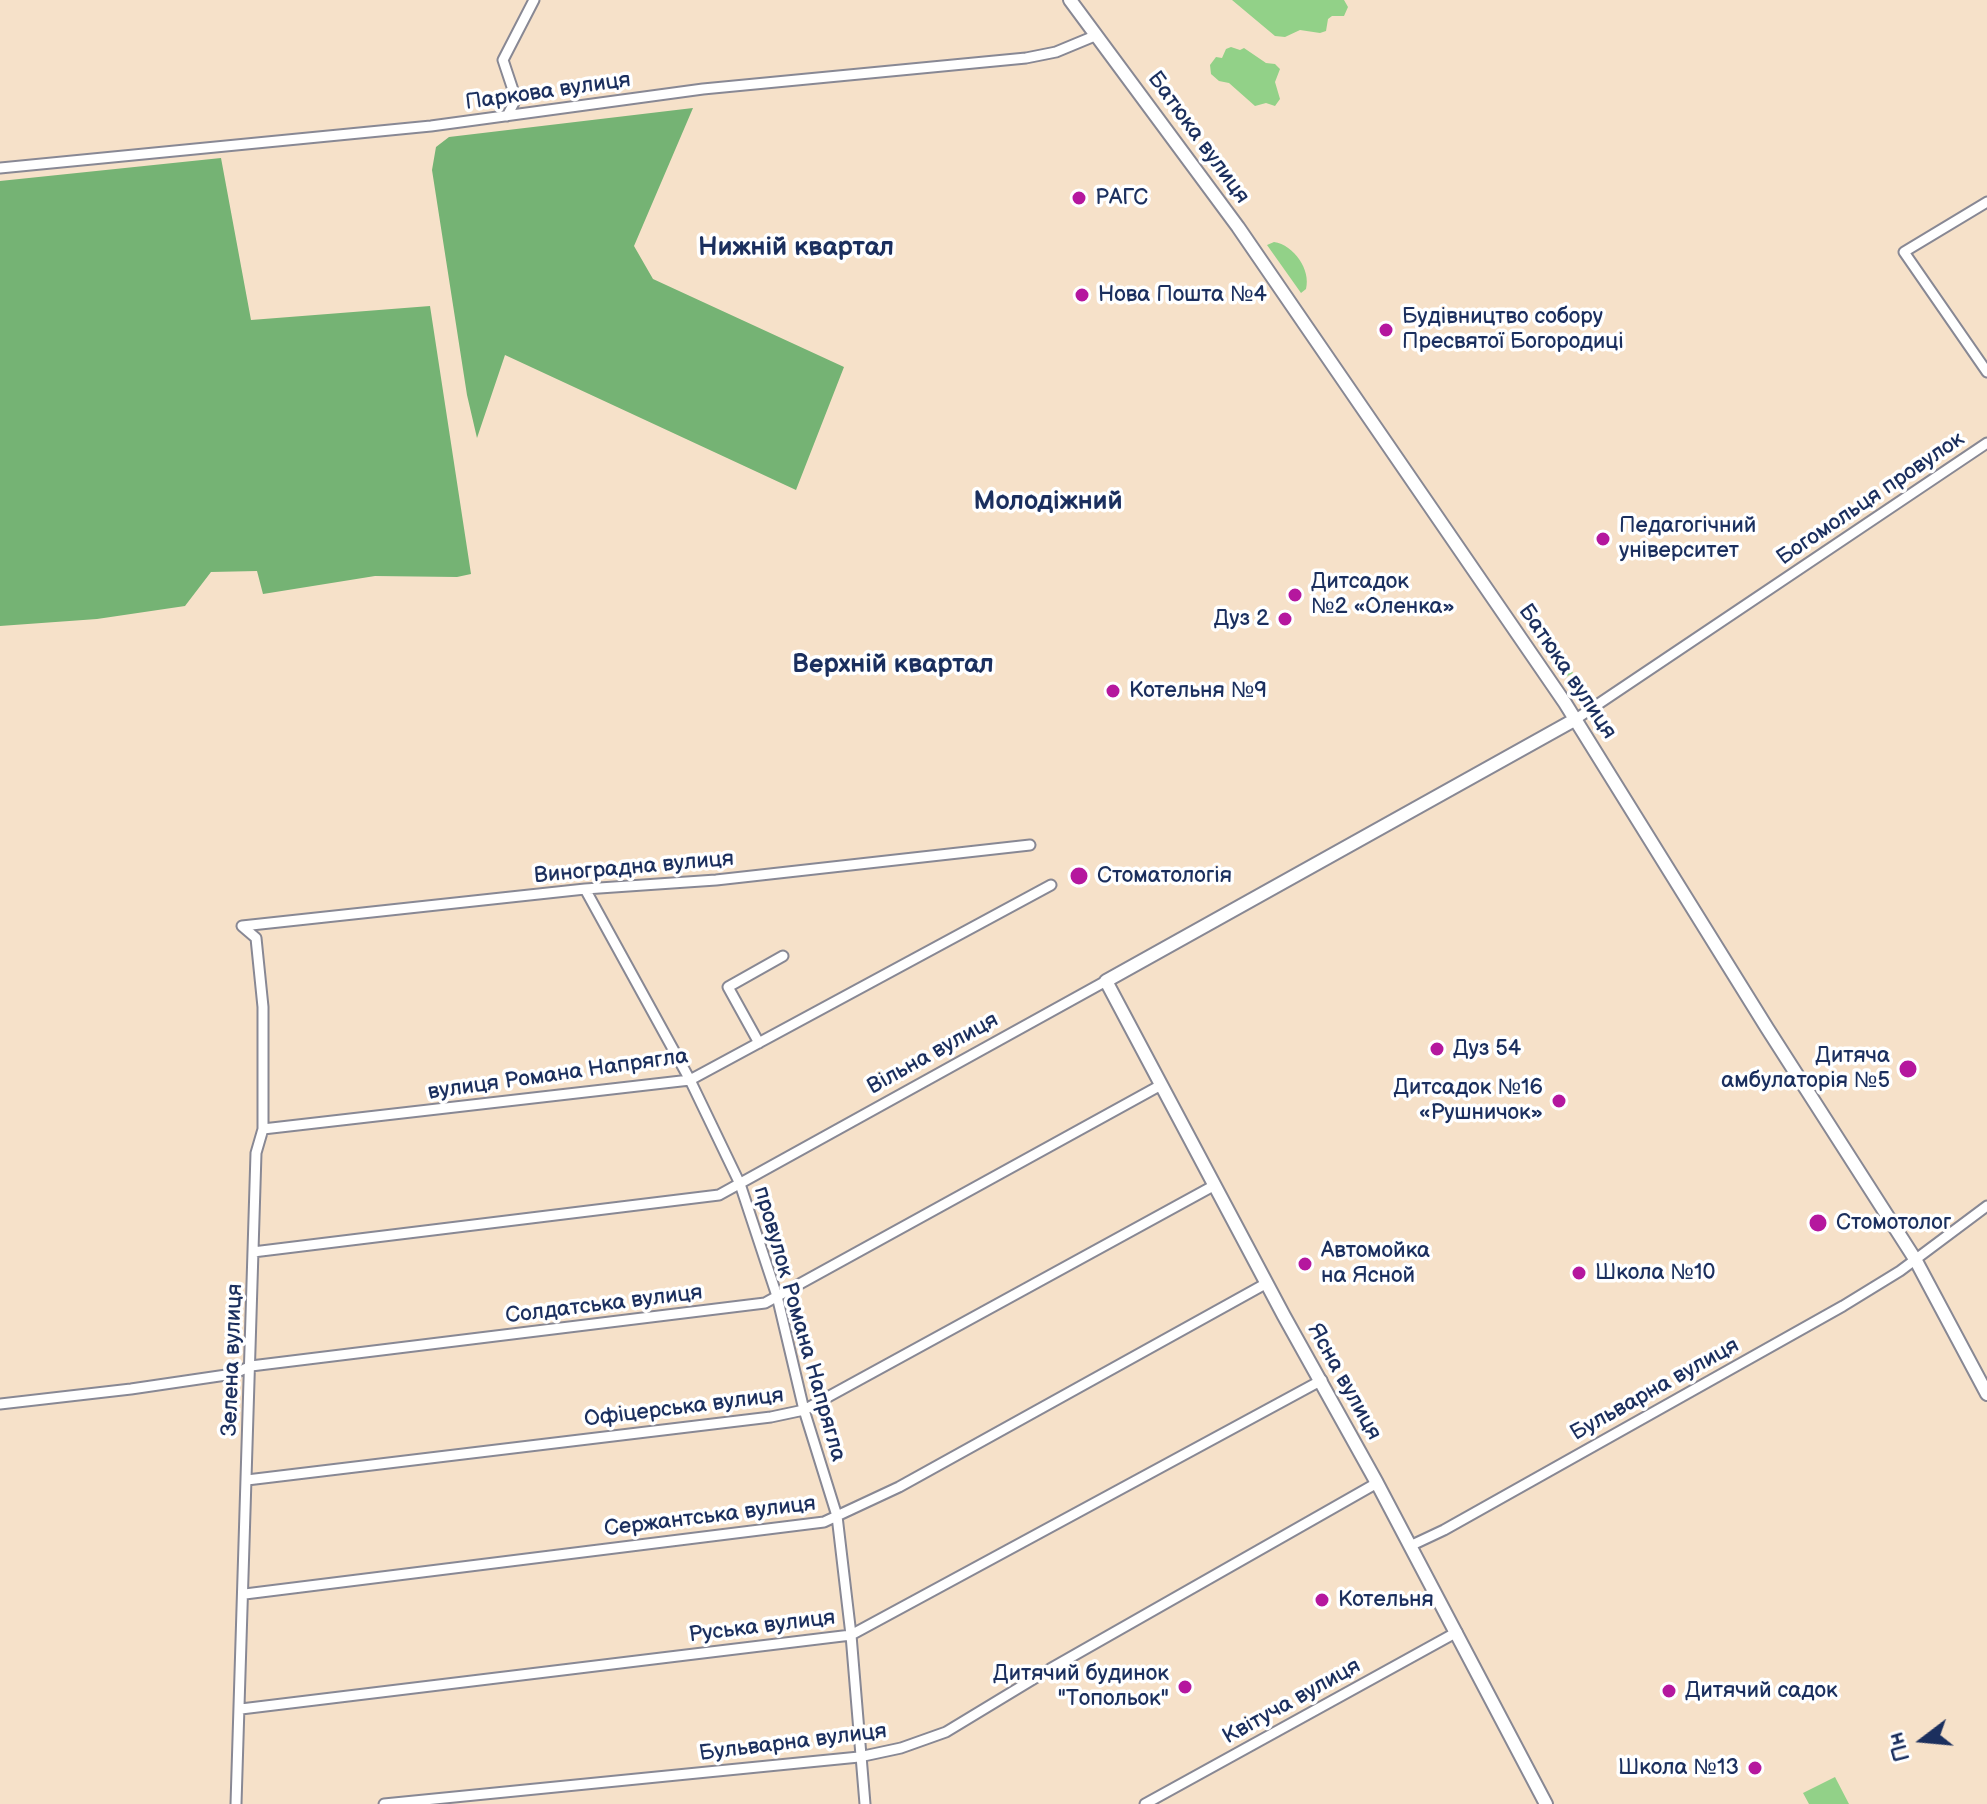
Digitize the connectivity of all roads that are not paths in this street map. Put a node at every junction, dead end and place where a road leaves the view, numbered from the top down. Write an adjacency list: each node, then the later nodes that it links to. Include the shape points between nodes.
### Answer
1 (534, 0): 4 (street, via 503,60 516,99)
2 (1070, 0): 3 (street, Батюка вулиця)
3 (1097, 35): 4 (street, Паркова вулиця, via 1026,58 703,89); 9 (street, Батюка вулиця, via 1238,227)
4 (507, 116): 5 (street, Паркова вулиця)
5 (0, 168)
6 (1987, 202): 7 (street, via 1904,252)
7 (1987, 372)
8 (1987, 443): 9 (street, Богомольця провулок)
9 (1576, 719): 15 (street, Вільна вулиця); 24 (street, Батюка вулиця)
10 (1030, 845): 12 (street, Виноградна вулиця)
11 (1051, 885): 16 (street, вулиця Романа Напрягла)
12 (585, 889): 13 (street, Виноградна вулиця); 17 (street, провулок Романа Напрягла)
13 (242, 926): 19 (street, Зелена вулиця, via 256,938 263,1007)
14 (783, 956): 16 (street, via 728,987)
15 (1106, 981): 18 (street, Ясна вулиця); 20 (street, Вільна вулиця)
16 (759, 1043): 17 (street, вулиця Романа Напрягла)
17 (690, 1080): 19 (street, вулиця Романа Напрягла); 20 (street, провулок Романа Напрягла)
18 (1161, 1085): 21 (street, Ясна вулиця); 26 (street, Солдатська вулиця)
19 (263, 1129): 23 (street, Зелена вулиця, via 256,1153)
20 (740, 1184): 23 (street, Вільна вулиця, via 719,1195); 26 (street, провулок Романа Напрягла)
21 (1215, 1185): 25 (street, Ясна вулиця); 31 (street, Офіцерська вулиця)
22 (1987, 1206): 24 (street, Бульварна вулиця)
23 (253, 1252): 27 (street, Зелена вулиця)
24 (1915, 1259): 29 (street, Батюка вулиця); 35 (street, Бульварна вулиця, via 1843,1306)
25 (1267, 1283): 28 (street, Ясна вулиця); 34 (street, Сержантська вулиця, via 899,1487)
26 (777, 1296): 27 (street, Солдатська вулиця, via 765,1303); 31 (street, провулок Романа Напрягла)
27 (251, 1366): 30 (street, Солдатська вулиця, via 233,1374); 32 (street, Зелена вулиця)
28 (1322, 1380): 33 (street, Ясна вулиця); 38 (street, Руська вулиця)
29 (1987, 1394)
30 (0, 1404)
31 (804, 1410): 32 (street, Офіцерська вулиця); 34 (street, провулок Романа Напрягла)
32 (247, 1480): 36 (street, Зелена вулиця)
33 (1377, 1483): 35 (street, Ясна вулиця); 40 (street, Бульварна вулиця, via 946,1732)
34 (837, 1516): 36 (street, Сержантська вулиця, via 824,1522); 38 (street, провулок Романа Напрягла)
35 (1410, 1546): 37 (street, Ясна вулиця)
36 (245, 1594): 39 (street, Зелена вулиця)
37 (1457, 1632): 44 (street, Квітуча вулиця); 45 (street, Ясна вулиця)
38 (851, 1635): 39 (street, Руська вулиця); 40 (street, провулок Романа Напрягла)
39 (241, 1709): 41 (street, Зелена вулиця)
40 (859, 1757): 42 (street, Бульварна вулиця); 43 (street, провулок Романа Напрягла)
41 (236, 1804)
42 (384, 1804)
43 (865, 1804)
44 (1145, 1804)
45 (1546, 1804)

